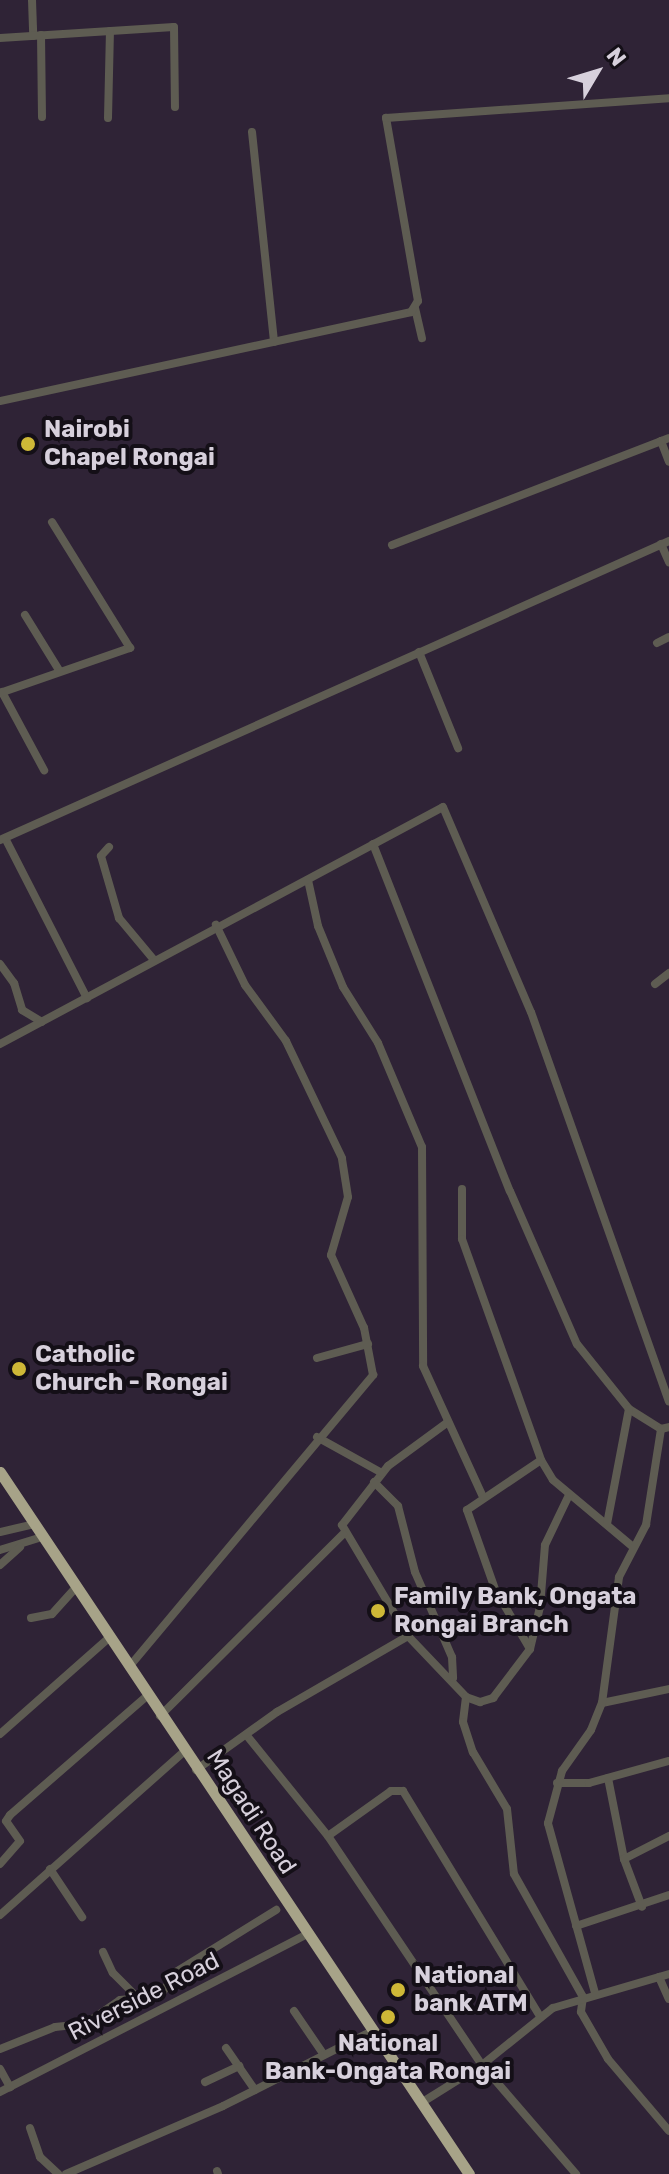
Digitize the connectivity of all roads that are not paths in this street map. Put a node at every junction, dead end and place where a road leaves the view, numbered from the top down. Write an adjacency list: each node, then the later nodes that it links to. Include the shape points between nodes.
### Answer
1 (32, 0): 3 (street)
2 (110, 31): 3 (street); 6 (street, via 174,27); 8 (street)
3 (37, 36): 4 (street); 7 (street)
4 (0, 38)
5 (669, 98): 10 (street, via 386,118)
6 (175, 107)
7 (42, 117)
8 (108, 118)
9 (252, 132): 12 (street)
10 (415, 308): 11 (street); 12 (street)
11 (422, 338)
12 (274, 342): 13 (street)
13 (0, 401)
14 (665, 440): 15 (street); 18 (street)
15 (669, 462)
16 (52, 522): 24 (street, via 130,645)
17 (665, 542): 19 (street); 23 (street)
18 (392, 545)
19 (669, 562)
20 (25, 615): 24 (street)
21 (669, 637): 22 (street)
22 (657, 643)
23 (419, 652): 26 (street); 28 (street)
24 (59, 670): 25 (street)
25 (1, 692): 27 (street)
26 (458, 748)
27 (44, 770)
28 (2, 839): 37 (street)
29 (373, 844): 31 (street); 43 (street, via 443,807 531,1012); 44 (street, via 510,1191 573,1334)
30 (109, 847): 33 (street, via 101,856 119,918)
31 (308, 880): 32 (street); 45 (street, via 318,926 343,987 378,1043 422,1147 423,1366)
32 (216, 925): 33 (street); 41 (street, via 245,985 286,1041 342,1158 348,1197 331,1255)
33 (154, 960): 37 (street)
34 (0, 964): 38 (street, via 14,983 22,1010)
35 (669, 973): 36 (street)
36 (655, 984)
37 (87, 998): 38 (street)
38 (42, 1022): 39 (street)
39 (0, 1044)
40 (462, 1189): 48 (street, via 462,1239)
41 (368, 1344): 42 (street); 47 (street, via 370,1382)
42 (317, 1358)
43 (669, 1401)
44 (629, 1409): 46 (street); 56 (street)
45 (448, 1422): 50 (street, via 411,1444); 54 (street)
46 (665, 1428): 61 (street, via 646,1525)
47 (317, 1437): 50 (street); 69 (street)
48 (541, 1460): 53 (street); 54 (street)
49 (0, 1472): 52 (highway, Magadi Road)
50 (382, 1473): 51 (street)
51 (374, 1482): 58 (street, via 344,1517); 70 (street, via 398,1506 415,1572 452,1657)
52 (4, 1487): 55 (highway, Magadi Road)
53 (569, 1495): 56 (street); 68 (street, via 545,1545)
54 (483, 1497): 68 (street, via 467,1510 467,1517 500,1598)
55 (34, 1524): 57 (street); 59 (highway, Magadi Road)
56 (607, 1524): 61 (street)
57 (0, 1532)
58 (343, 1534): 66 (street); 75 (street)
59 (42, 1537): 60 (street); 64 (highway, Magadi Road)
60 (23, 1544): 62 (street); 63 (street)
61 (632, 1546): 74 (street, via 614,1606)
62 (0, 1550)
63 (0, 1565)
64 (76, 1587): 65 (street, via 52,1614); 67 (highway, Magadi Road)
65 (31, 1618)
66 (408, 1636): 70 (street); 77 (street, via 277,1712)
67 (109, 1638): 69 (highway, Magadi Road); 76 (street)
68 (530, 1649): 73 (street, via 493,1698 480,1702)
69 (128, 1668): 72 (highway, Magadi Road)
70 (453, 1679): 73 (street)
71 (669, 1689): 74 (street)
72 (147, 1696): 75 (highway, Magadi Road); 86 (street, via 10,1815 6,1821 20,1841)
73 (466, 1697): 98 (street, via 463,1722 473,1752 507,1809 514,1874)
74 (602, 1703): 82 (street)
75 (160, 1716): 78 (highway, Magadi Road)
76 (0, 1734)
77 (248, 1737): 80 (street); 83 (street)
78 (185, 1751): 80 (highway, Magadi Road); 87 (street)
79 (669, 1761): 81 (street)
80 (196, 1770): 94 (highway, Magadi Road)
81 (608, 1778): 82 (street); 85 (street)
82 (557, 1783): 93 (street, via 548,1823 550,1843)
83 (328, 1836): 102 (street, via 391,1791 403,1791); 107 (street)
84 (669, 1836): 85 (street)
85 (624, 1859): 89 (street)
86 (0, 1864)
87 (50, 1869): 91 (street); 92 (street)
88 (669, 1895): 89 (street)
89 (642, 1907): 93 (street)
90 (276, 1910): 99 (street, via 176,1972 160,1996)
91 (0, 1915)
92 (82, 1917)
93 (576, 1926): 97 (street)
94 (306, 1935): 103 (highway, Magadi Road); 111 (street, Riverside Road)
95 (103, 1952): 99 (street, via 113,1973)
96 (664, 1976): 97 (street); 100 (street)
97 (595, 1993): 98 (street)
98 (583, 1997): 102 (street); 116 (street, via 581,2012 608,2059)
99 (138, 1998): 105 (street, via 105,2006 85,2024 55,2027)
100 (669, 1999)
101 (294, 2011): 106 (street)
102 (540, 2016): 107 (street)
103 (372, 2031): 106 (street); 114 (highway, Magadi Road)
104 (226, 2048): 108 (street)
105 (0, 2049)
106 (324, 2055): 112 (street)
107 (482, 2065): 114 (street); 120 (street)
108 (239, 2066): 110 (street); 112 (street)
109 (0, 2069): 111 (street)
110 (205, 2082)
111 (10, 2087): 113 (street, Riverside Road)
112 (255, 2090): 118 (street)
113 (0, 2092)
114 (421, 2103): 119 (highway, Magadi Road)
115 (30, 2128): 117 (street, via 40,2157)
116 (669, 2131)
117 (58, 2174)
118 (66, 2174)
119 (469, 2174)
120 (576, 2174)

